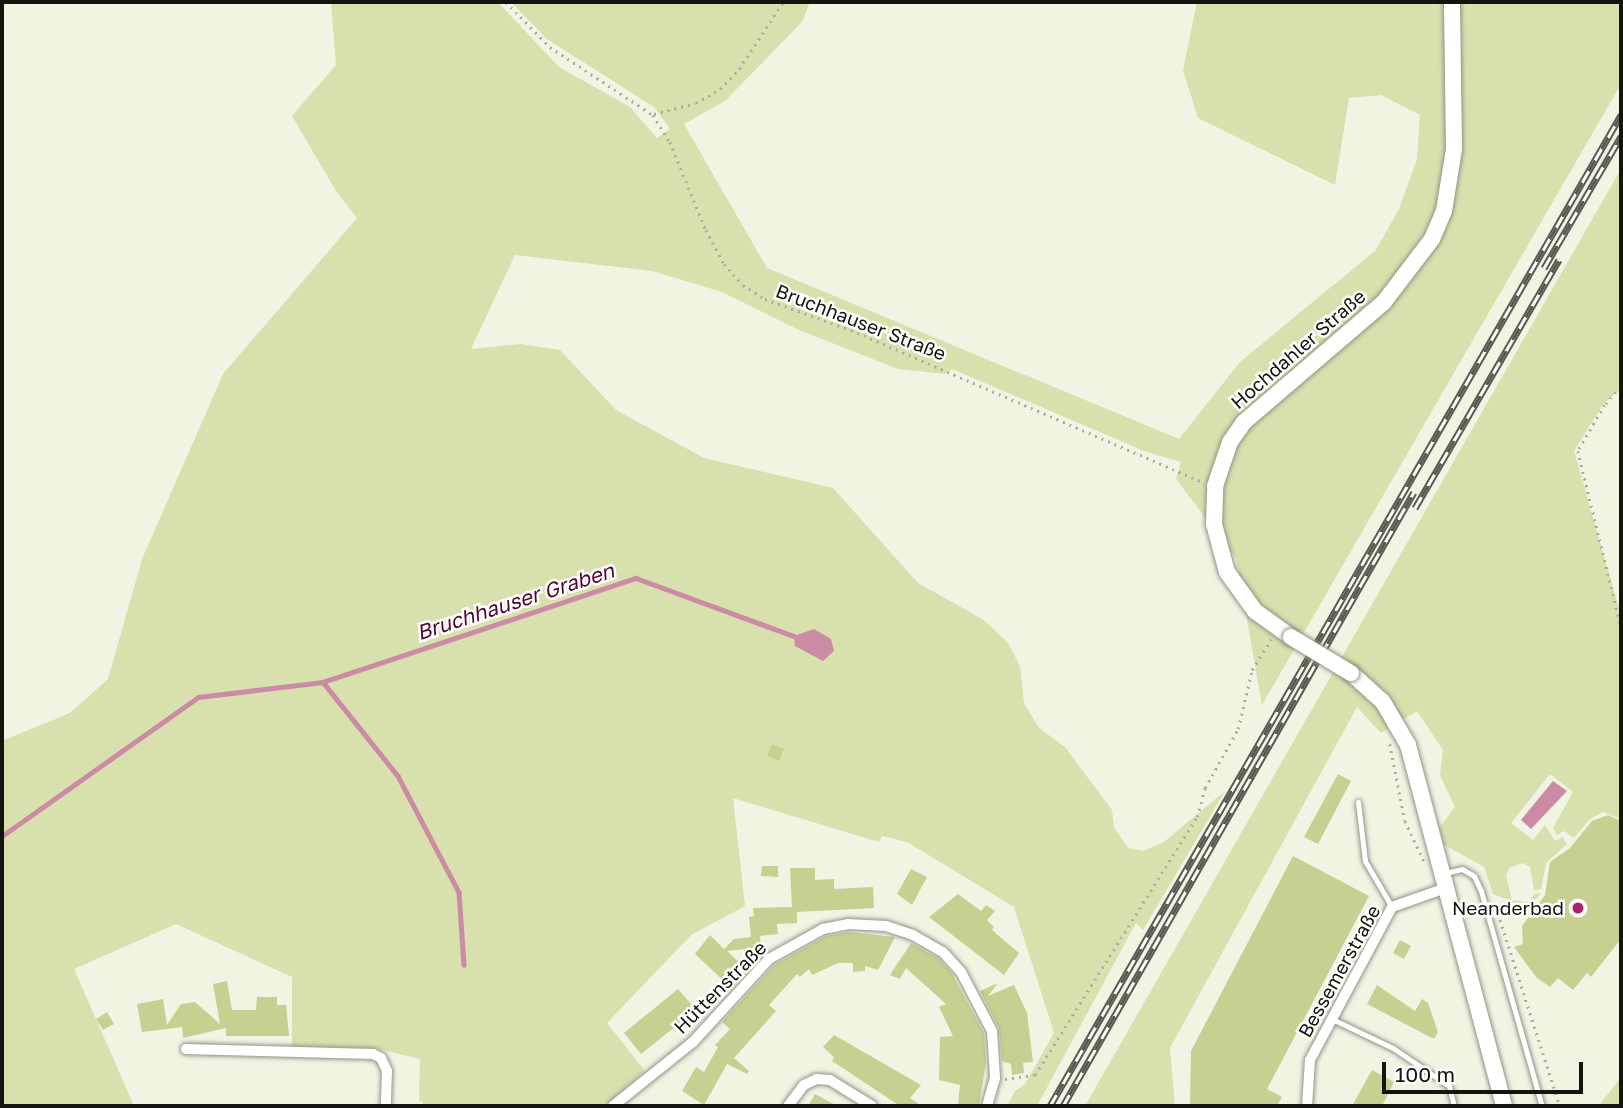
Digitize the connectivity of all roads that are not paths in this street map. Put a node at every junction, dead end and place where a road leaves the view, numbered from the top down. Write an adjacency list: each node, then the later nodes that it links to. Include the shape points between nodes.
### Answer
1 (1452, 2): 3 (main road, Hochdahler Straße, bridge, via 1454,149 1444,211 1432,239 1384,302 1244,422 1230,442 1215,486 1214,524 1227,572 1255,611 1351,673 1400,725)
2 (1357, 802): 4 (lane, via 1365,861)
3 (1444, 880): 4 (street, Bessemerstraße); 14 (main road, Hochdahler Straße); 15 (lane, via 1462,869 1474,876 1481,891)
4 (1392, 907): 5 (street, Bessemerstraße)
5 (1332, 1019): 12 (street, Bessemerstraße, via 1310,1060); 13 (lane, via 1392,1048 1449,1086)
6 (186, 1049): 7 (street, via 373,1054 381,1058 387,1071)
7 (386, 1106)
8 (613, 1106): 11 (street, Hüttenstraße, via 693,1042 769,959 803,938 848,924 887,926 913,935 943,952 961,971 992,1031 995,1078)
9 (788, 1106): 10 (street, via 804,1084 817,1079 830,1080)
10 (872, 1106)
11 (987, 1106)
12 (1307, 1106)
13 (1454, 1106)
14 (1504, 1106)
15 (1542, 1106)

